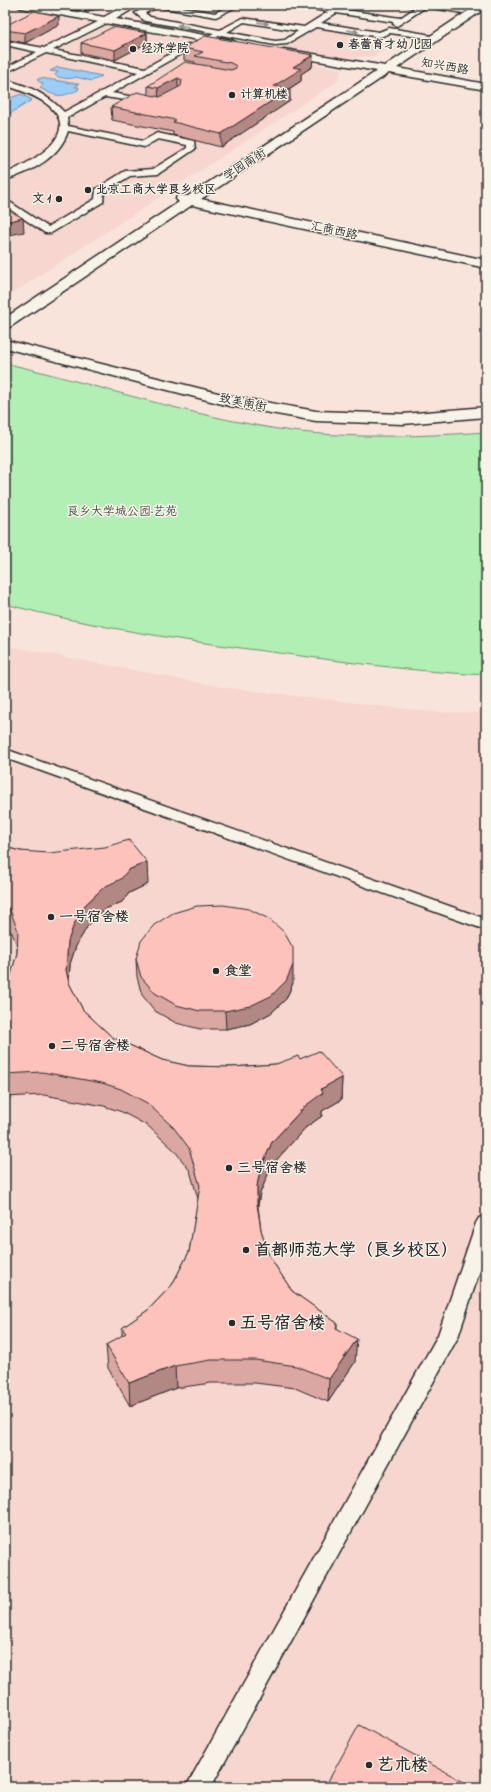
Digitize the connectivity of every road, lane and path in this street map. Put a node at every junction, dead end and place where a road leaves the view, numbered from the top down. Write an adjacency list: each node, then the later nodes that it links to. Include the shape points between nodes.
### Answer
1 (21, 5): 14 (street, 知兴西路)
2 (59, 5): 3 (street, via 88,8)
3 (107, 5)
4 (134, 5): 14 (street)
5 (157, 5): 13 (street); 20 (street, one-way to 5, via 148,19 139,14)
6 (236, 5): 13 (street)
7 (300, 5): 12 (street)
8 (407, 5): 16 (street, via 422,8)
9 (428, 5): 11 (street)
10 (484, 5): 27 (street, 学园南街)
11 (467, 8): 21 (street, 学园南街)
12 (336, 11): 16 (street); 17 (street)
13 (216, 15): 15 (street)
14 (106, 20): 24 (street); 27 (street, 知兴西路)
15 (243, 20): 19 (street, one-way to 19); 20 (street)
16 (401, 22): 18 (street)
17 (314, 24): 18 (street, one-way to 18, via 380,36); 19 (street)
18 (390, 29): 21 (street)
19 (305, 30): 20 (street, via 287,42 275,43)
20 (218, 34)
21 (427, 35): 27 (street, 学园南街)
22 (5, 43): 24 (street)
23 (191, 46): 25 (street)
24 (44, 51): 28 (street); 29 (street)
25 (157, 65): 26 (street); 29 (street)
26 (172, 68)
27 (381, 69): 31 (street, 知兴西路); 37 (street, 学园南街, via 264,153)
28 (5, 71)
29 (146, 71): 32 (street)
30 (5, 82): 34 (street, via 47,99 57,107)
31 (486, 87)
32 (104, 94): 33 (street); 34 (street)
33 (160, 105)
34 (62, 117): 35 (street)
35 (66, 128): 36 (street, via 61,142 48,155 32,166); 38 (street, via 144,144 157,136 191,143 191,150 155,172 128,173 99,191 100,200 48,231)
36 (5, 177)
37 (190, 197): 39 (street, 汇商西路); 40 (street, 汇商西路); 41 (street, 学园南街); 42 (street, 学园南街)
38 (5, 202)
39 (486, 257)
40 (486, 264)
41 (5, 313)
42 (5, 324)
43 (5, 344): 44 (street, 致美南街, via 230,401 316,416 403,419)
44 (486, 412)
45 (5, 753): 46 (street)
46 (486, 925)
47 (485, 1231): 48 (street, via 448,1337)
48 (198, 1787)

